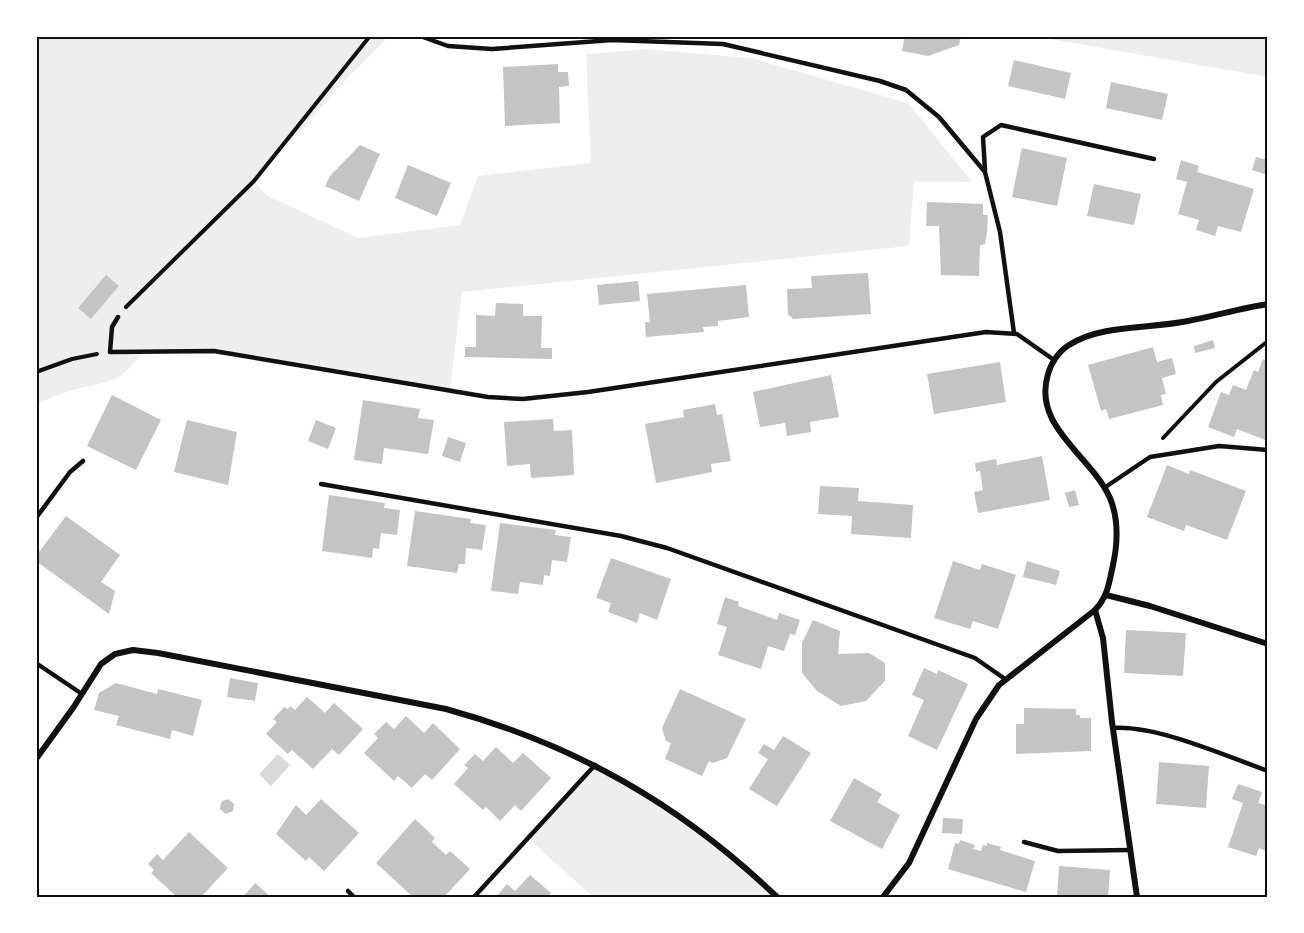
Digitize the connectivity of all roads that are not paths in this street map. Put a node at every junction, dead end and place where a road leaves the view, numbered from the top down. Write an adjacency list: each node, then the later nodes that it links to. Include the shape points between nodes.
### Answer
1 (420, 36): 3 (lane, via 448,46 492,49 612,40 723,44 880,81 906,90 924,102)
2 (1154, 159): 3 (lane, via 1001,125 983,137)
3 (985, 172): 6 (lane, via 1001,243)
4 (1268, 304): 7 (street, via 1188,322 1090,335 1070,344)
5 (118, 317): 6 (lane, via 111,327 110,352 214,351 488,397 523,399 986,332)
6 (1014, 333): 7 (lane)
7 (1054, 360): 11 (street, via 1046,380 1049,416)
8 (1268, 450): 11 (lane, via 1219,446 1150,457)
9 (83, 461): 12 (lane, via 70,472)
10 (321, 484): 17 (lane, via 642,540 975,658)
11 (1104, 488): 13 (street, via 1116,520 1117,535)
12 (36, 518)
13 (1106, 595): 14 (street); 15 (street)
14 (1095, 610): 17 (street); 19 (street, via 1103,638)
15 (1268, 644)
16 (36, 663): 18 (lane)
17 (1005, 679): 29 (street, via 976,718 909,863)
18 (82, 694): 20 (street); 21 (street, via 96,669 115,654 132,650 158,653 447,709 526,734)
19 (1113, 728): 22 (lane, via 1128,727 1164,736); 24 (street)
20 (36, 759)
21 (595, 765): 27 (lane); 28 (street, via 696,827)
22 (1268, 771)
23 (1024, 842): 24 (lane, via 1058,851)
24 (1131, 850): 30 (street)
25 (348, 891): 26 (lane)
26 (354, 897)
27 (474, 897)
28 (777, 897)
29 (883, 897)
30 (1137, 897)

